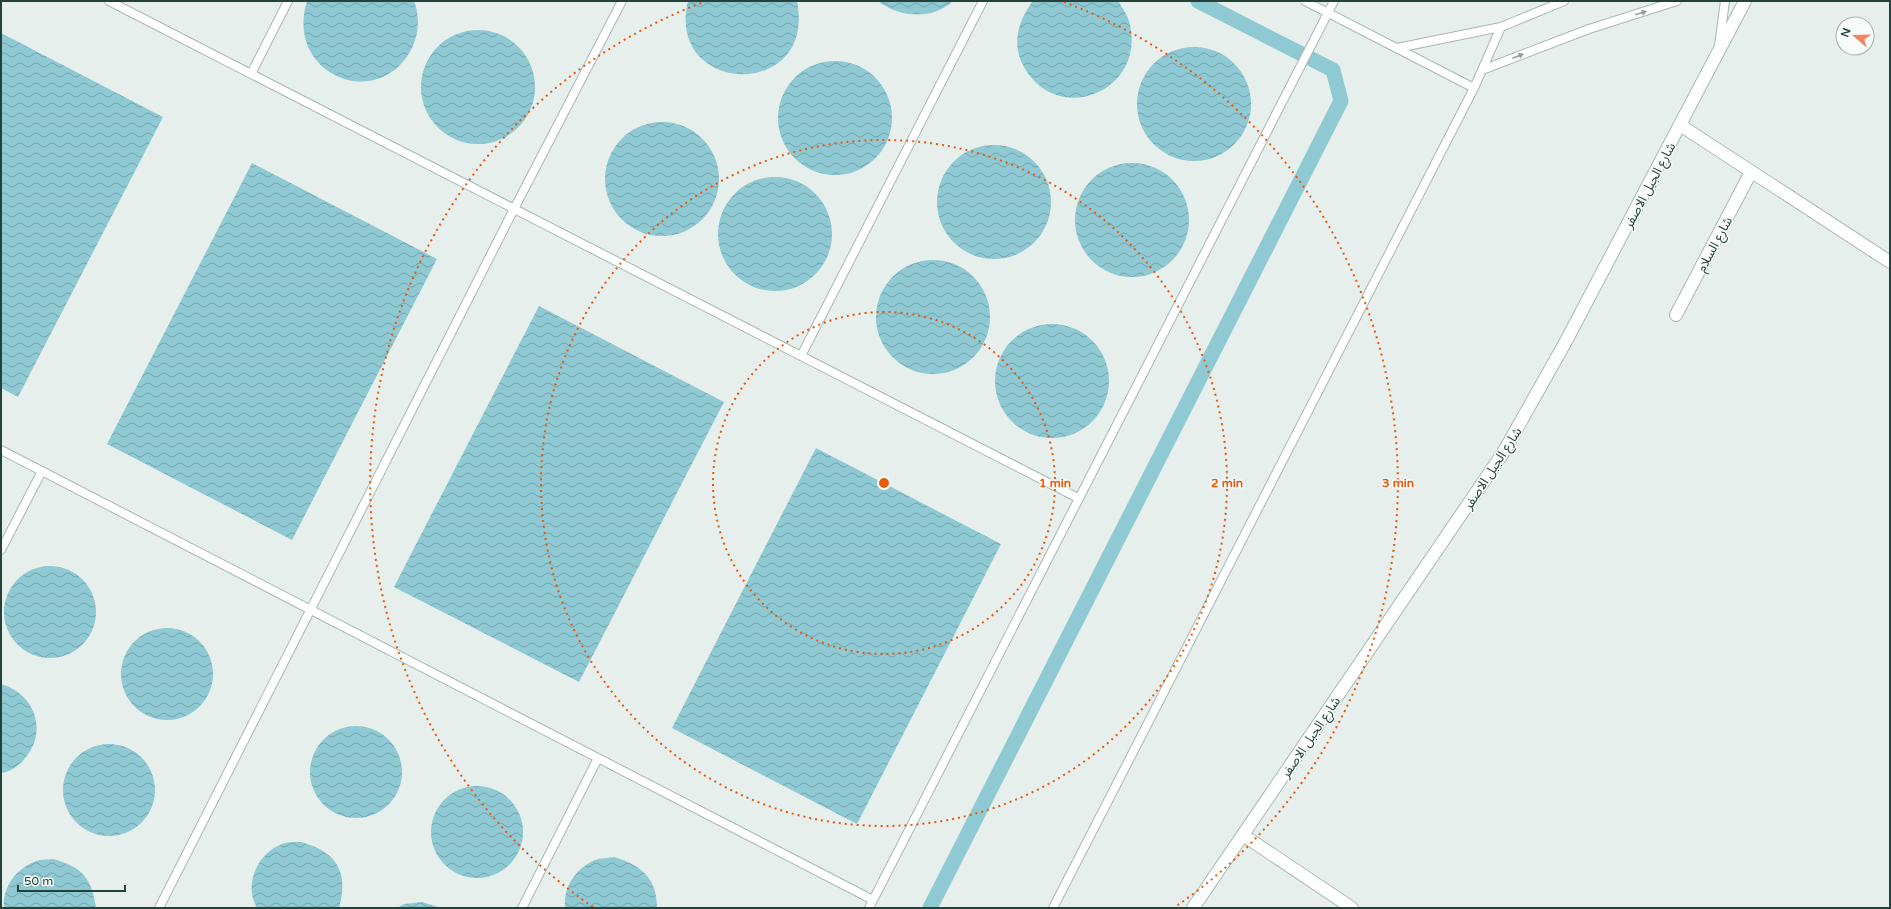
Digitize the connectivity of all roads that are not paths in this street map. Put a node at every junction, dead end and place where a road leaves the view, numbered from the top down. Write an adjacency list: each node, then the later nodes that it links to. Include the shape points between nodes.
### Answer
1 (109, 1): 16 (lane)
2 (288, 1): 16 (lane)
3 (622, 1): 20 (lane)
4 (983, 1): 23 (lane)
5 (1305, 1): 11 (lane)
6 (1334, 1): 11 (lane)
7 (1564, 1): 12 (lane)
8 (1678, 1): 15 (lane, one-way to 8, via 1589,29)
9 (1725, 1): 14 (lane)
10 (1745, 1): 14 (street, شارع الجبل الاصفر)
11 (1328, 13): 13 (lane); 26 (lane)
12 (1501, 27): 13 (lane); 15 (lane)
13 (1397, 48): 17 (lane)
14 (1719, 52): 18 (street, شارع الجبل الاصفر)
15 (1482, 70): 17 (lane)
16 (251, 74): 20 (lane)
17 (1474, 88): 35 (lane)
18 (1680, 125): 19 (street); 30 (street, شارع الجبل الاصفر, via 1565,343 1503,453)
19 (1751, 172): 21 (street); 22 (street, شارع السلام)
20 (514, 209): 23 (lane); 28 (lane)
21 (1890, 262)
22 (1676, 315)
23 (801, 356): 26 (lane)
24 (1, 450): 25 (lane)
25 (42, 471): 27 (lane); 28 (lane)
26 (1078, 498): 31 (lane)
27 (1, 550)
28 (311, 610): 29 (lane); 32 (lane)
29 (598, 758): 31 (lane); 33 (lane)
30 (1243, 835): 36 (street, شارع الجبل الاصفر); 37 (street)
31 (873, 900): 34 (lane)
32 (159, 908)
33 (522, 908)
34 (869, 908)
35 (1053, 908)
36 (1193, 908)
37 (1352, 908)

